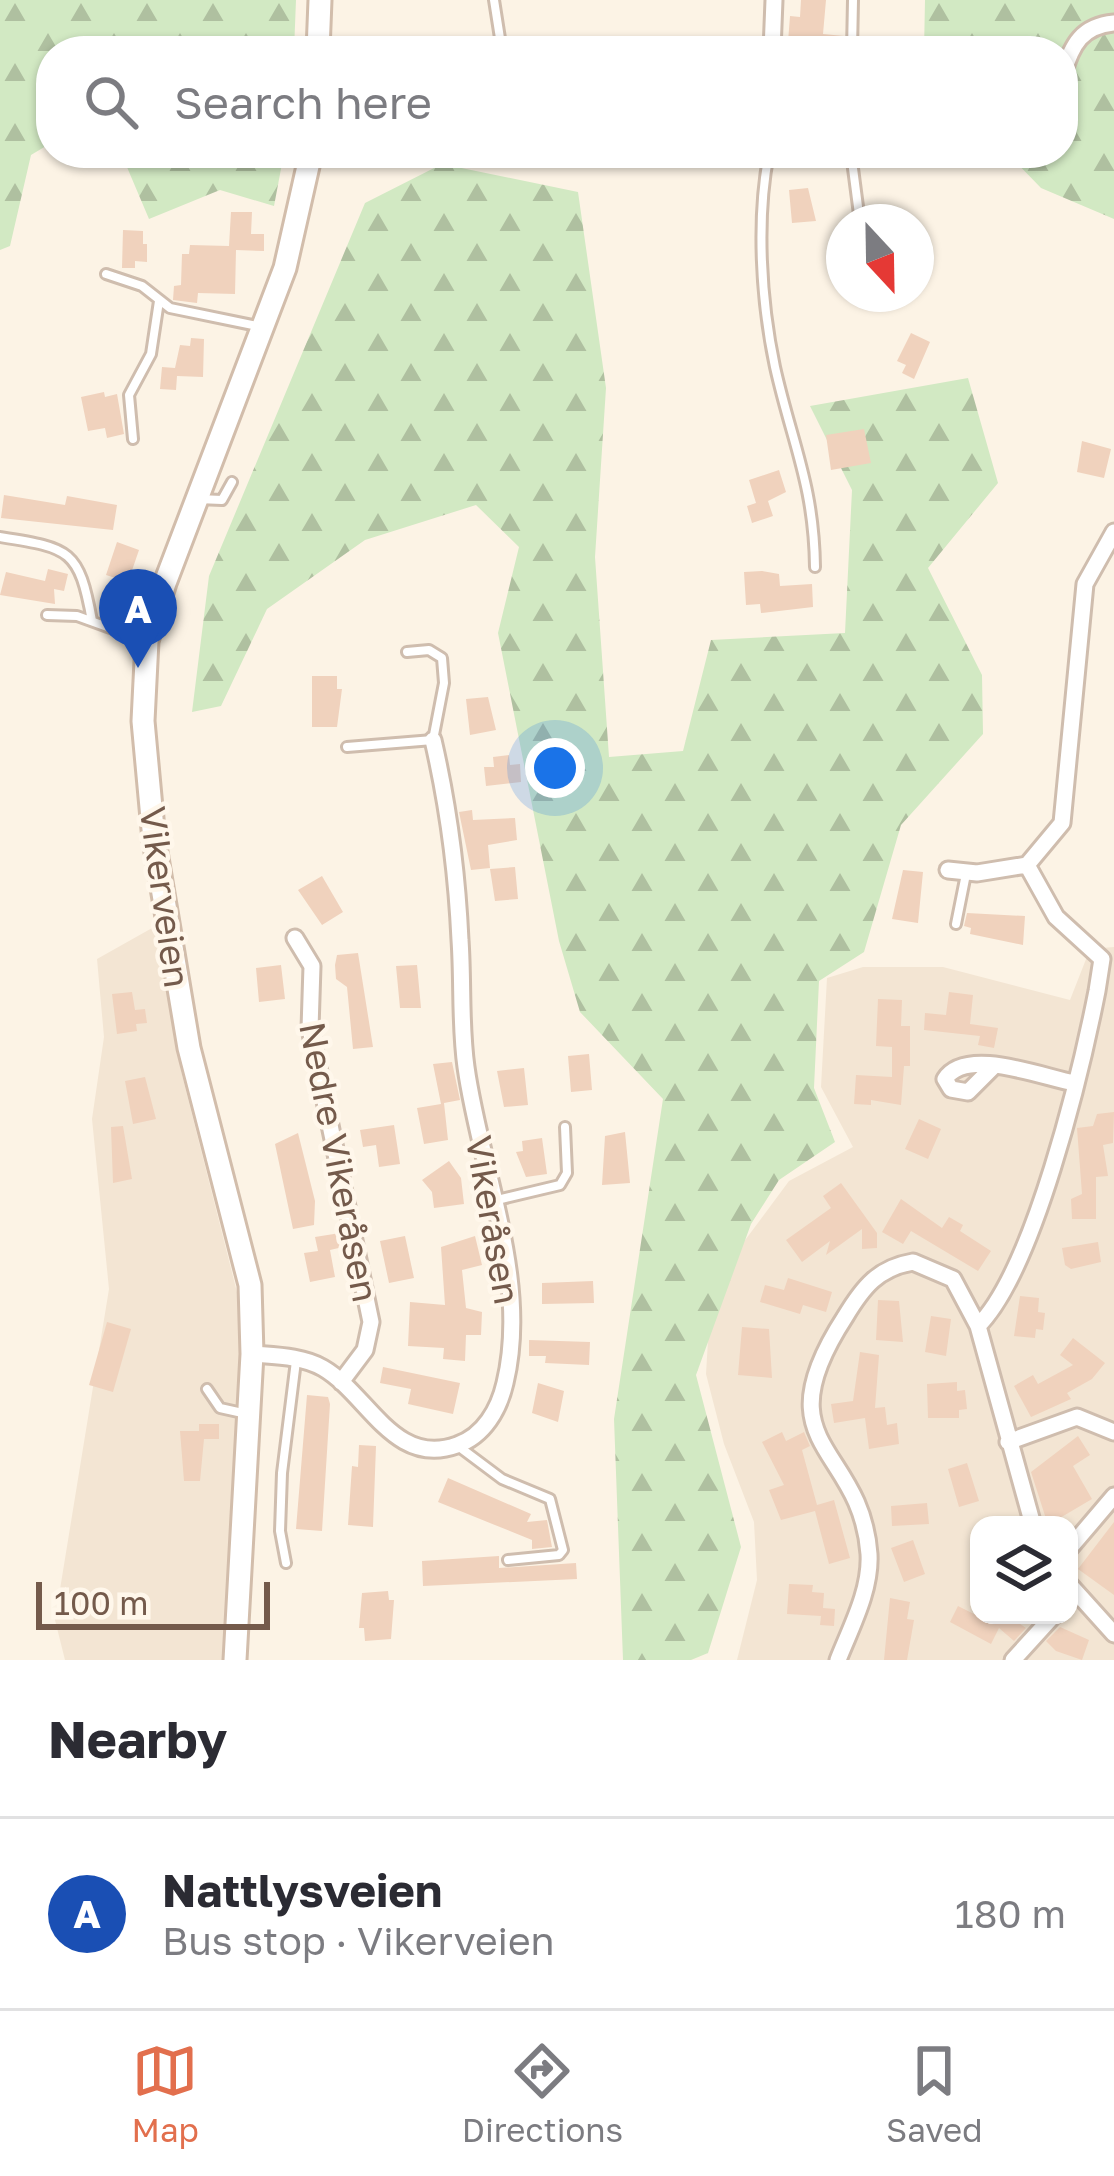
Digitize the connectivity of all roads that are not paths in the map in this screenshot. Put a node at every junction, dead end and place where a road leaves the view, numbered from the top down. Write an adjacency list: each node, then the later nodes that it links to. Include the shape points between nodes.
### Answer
1 (320, 0): 6 (main road)
2 (494, 0): 7 (lane)
3 (774, 0): 8 (street)
4 (853, 0): 9 (lane)
5 (1114, 23): 10 (street, via 1091,25)
6 (319, 36)
7 (500, 36)
8 (773, 36)
9 (852, 36)
10 (1078, 40)
11 (308, 168): 17 (main road, Vikerveien)
12 (766, 168): 23 (lane, via 766,320 809,480)
13 (853, 168): 14 (lane)
14 (858, 204)
15 (106, 274): 16 (lane)
16 (159, 301): 17 (lane); 18 (lane, via 151,354 129,395)
17 (264, 328): 20 (main road, Vikerveien)
18 (134, 440)
19 (232, 482): 20 (lane, via 222,500)
20 (194, 498): 26 (main road, Vikerveien)
21 (1114, 532): 30 (street, via 1085,584 1062,823)
22 (0, 537): 25 (lane, via 71,554 85,578)
23 (815, 568)
24 (47, 615): 25 (lane)
25 (92, 621): 26 (lane)
26 (147, 641): 40 (main road, Vikerveien, via 143,721 160,884 189,1048 246,1259)
27 (407, 652): 28 (lane, via 442,658)
28 (433, 740): 29 (lane); 38 (street, Vikeråsen, via 460,939 466,1072)
29 (347, 747)
30 (1028, 866): 32 (street); 36 (street, via 1056,917 1102,959)
31 (947, 870): 32 (street)
32 (966, 873): 33 (lane)
33 (956, 925)
34 (296, 938): 42 (street, Nedre Vikeråsen, via 311,966 310,1029 371,1322 365,1351)
35 (993, 1067): 36 (street)
36 (1074, 1083): 39 (street, via 1004,1294)
37 (566, 1127): 38 (lane, via 568,1173 560,1185)
38 (493, 1202): 47 (street, Vikeråsen, via 508,1287 506,1380 485,1426)
39 (978, 1326): 46 (street); 57 (street, via 953,1279 913,1262 893,1265 856,1298 813,1371 815,1425 869,1551 864,1592)
40 (252, 1354): 41 (street); 44 (main road, Vikerveien)
41 (297, 1359): 42 (street); 52 (lane, via 282,1473)
42 (341, 1382): 47 (street, via 402,1441)
43 (206, 1389): 44 (lane, via 220,1408)
44 (249, 1414): 56 (main road, Vikerveien)
45 (1114, 1432): 46 (street, via 1077,1417)
46 (1008, 1442): 49 (street)
47 (456, 1445): 51 (lane, via 556,1509 559,1555)
48 (1114, 1496): 50 (street)
49 (1030, 1516)
50 (1078, 1538)
51 (508, 1560)
52 (286, 1563)
53 (1078, 1600): 55 (street)
54 (1046, 1624): 58 (street)
55 (1114, 1634)
56 (235, 1660)
57 (838, 1660)
58 (1013, 1660)

